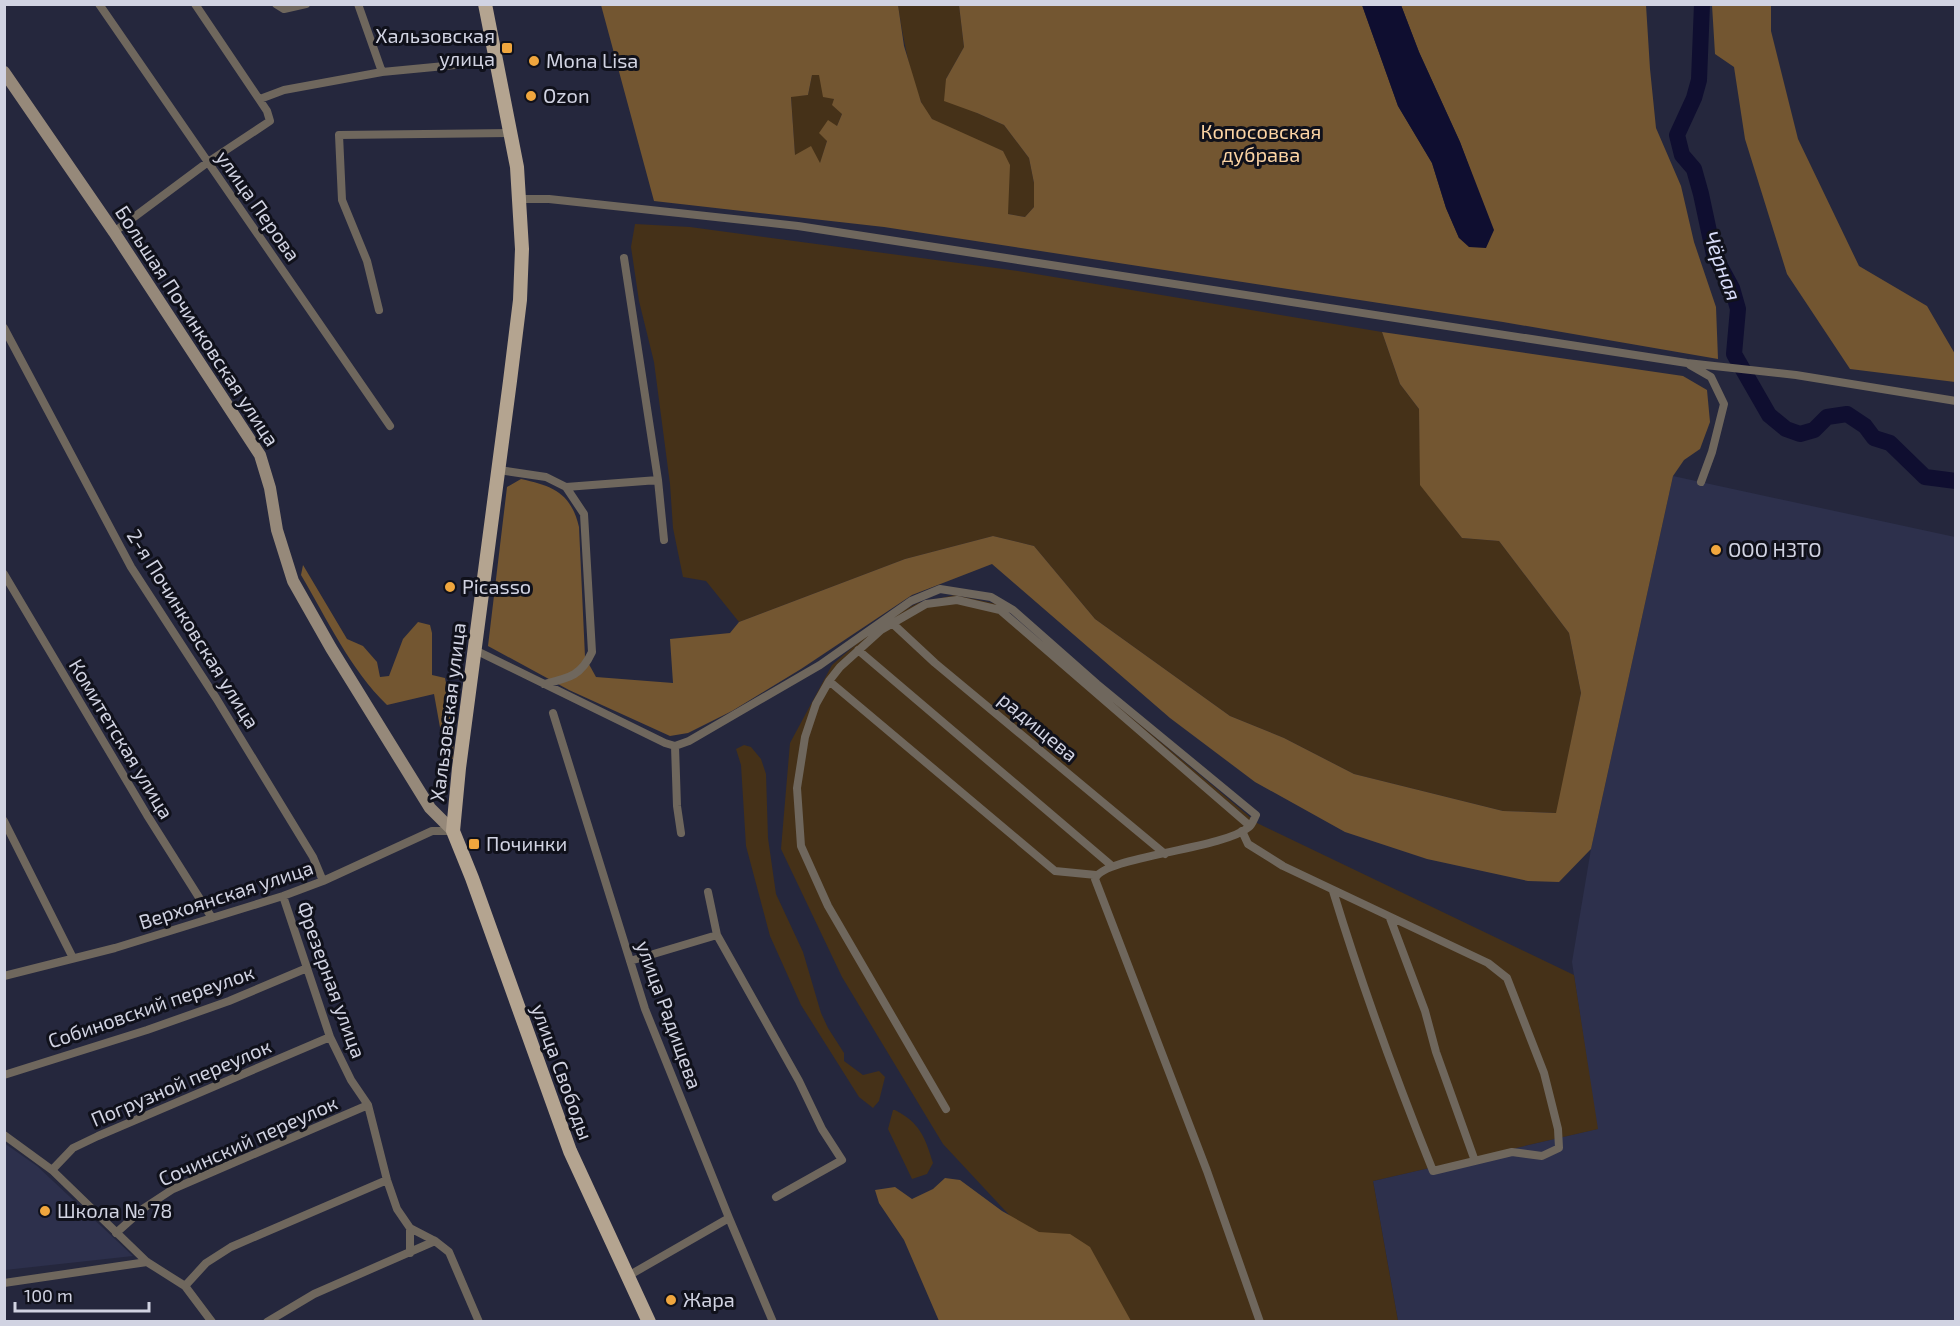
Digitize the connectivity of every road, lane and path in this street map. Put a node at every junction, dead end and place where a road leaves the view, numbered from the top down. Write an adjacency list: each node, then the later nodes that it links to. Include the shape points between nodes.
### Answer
1 (99, 4): 12 (street, улица Перова)
2 (195, 4): 10 (street)
3 (276, 4): 4 (street, via 284,9)
4 (306, 4)
5 (358, 4): 9 (street)
6 (485, 4): 7 (main road, Хальзовская улица)
7 (497, 61): 9 (street); 11 (main road, Хальзовская улица)
8 (4, 72): 14 (street, Большая Починковская улица)
9 (382, 72): 10 (street, via 284,90)
10 (260, 99): 12 (street, via 270,121)
11 (510, 133): 13 (main road, Хальзовская улица); 16 (street, via 339,135 342,200 367,261)
12 (208, 162): 14 (street); 20 (street, улица Перова)
13 (520, 199): 18 (street, via 798,226); 21 (main road, Хальзовская улица, via 520,300)
14 (114, 232): 36 (street, Большая Починковская улица, via 260,455 277,530 294,581 430,808)
15 (624, 258): 22 (street)
16 (379, 310)
17 (4, 328): 41 (street, 2-я Починковская улица, via 131,567 310,851)
18 (1687, 363): 19 (street); 23 (street, via 1711,377 1724,404)
19 (1956, 401)
20 (390, 426)
21 (499, 470): 24 (street, via 546,477); 28 (main road, Хальзовская улица)
22 (658, 480): 24 (street); 25 (street)
23 (1701, 482)
24 (566, 487): 31 (street, via 584,514 592,651 585,667 568,679)
25 (664, 540)
26 (4, 574): 45 (street, Комитетская улица)
27 (892, 623): 29 (street); 35 (street, via 926,604 957,600 1000,610); 38 (street, радищева)
28 (475, 650): 31 (street); 36 (main road, Хальзовская улица)
29 (858, 650): 30 (street); 39 (street)
30 (829, 681): 40 (street, via 1055,871); 55 (street, via 805,737 796,788 801,846 828,906)
31 (544, 684): 33 (street)
32 (553, 713): 49 (street, улица Радищева)
33 (675, 746): 35 (street, via 820,664 911,601 940,589 991,597 1013,610 1256,815); 37 (street)
34 (4, 821): 48 (street)
35 (1246, 829): 38 (street); 42 (street, via 1248,844)
36 (453, 831): 41 (street, Верхоянская улица, via 432,831); 67 (main road, улица Свободы, via 570,1151)
37 (681, 833)
38 (1166, 854): 39 (street)
39 (1112, 866): 40 (street)
40 (1096, 875): 75 (street)
41 (323, 881): 44 (street, Верхоянская улица)
42 (1333, 891): 46 (street); 57 (street, via 1433,1171)
43 (708, 892): 47 (street)
44 (283, 896): 45 (street, Верхоянская улица); 50 (street, Фрезерная улица)
45 (212, 918): 48 (street, Верхоянская улица)
46 (1390, 918): 57 (street); 57 (street, via 1488,963 1508,978 1544,1072 1558,1129 1558,1148 1542,1156 1512,1152)
47 (717, 935): 49 (street); 60 (street, via 842,1160)
48 (72, 958): 51 (street, Верхоянская улица)
49 (630, 961): 61 (street, улица Радищева, via 645,1009)
50 (307, 968): 52 (street, Фрезерная улица); 53 (street, Собиновский переулок, via 167,1023)
51 (4, 976)
52 (330, 1037): 54 (street, Фрезерная улица); 58 (street, Погрузной переулок, via 98,1136 73,1148)
53 (4, 1075)
54 (368, 1105): 59 (street, Фрезерная улица); 63 (street, Сочинский переулок, via 172,1190)
55 (946, 1109)
56 (4, 1135): 58 (street)
57 (1475, 1161)
58 (52, 1170): 63 (street)
59 (387, 1180): 62 (street, Фрезерная улица, via 397,1209); 69 (street, via 231,1248 206,1263)
60 (776, 1197)
61 (729, 1218): 67 (street); 74 (street, улица Радищева)
62 (410, 1228): 64 (street); 65 (street)
63 (116, 1233): 66 (street)
64 (435, 1241): 65 (street); 72 (street, via 449,1252)
65 (410, 1253): 71 (street, via 314,1294)
66 (147, 1262): 68 (street); 69 (street)
67 (628, 1276): 73 (main road, улица Свободы)
68 (4, 1283)
69 (185, 1286): 70 (street)
70 (212, 1322)
71 (267, 1322)
72 (479, 1322)
73 (649, 1322)
74 (773, 1322)
75 (1260, 1322)

